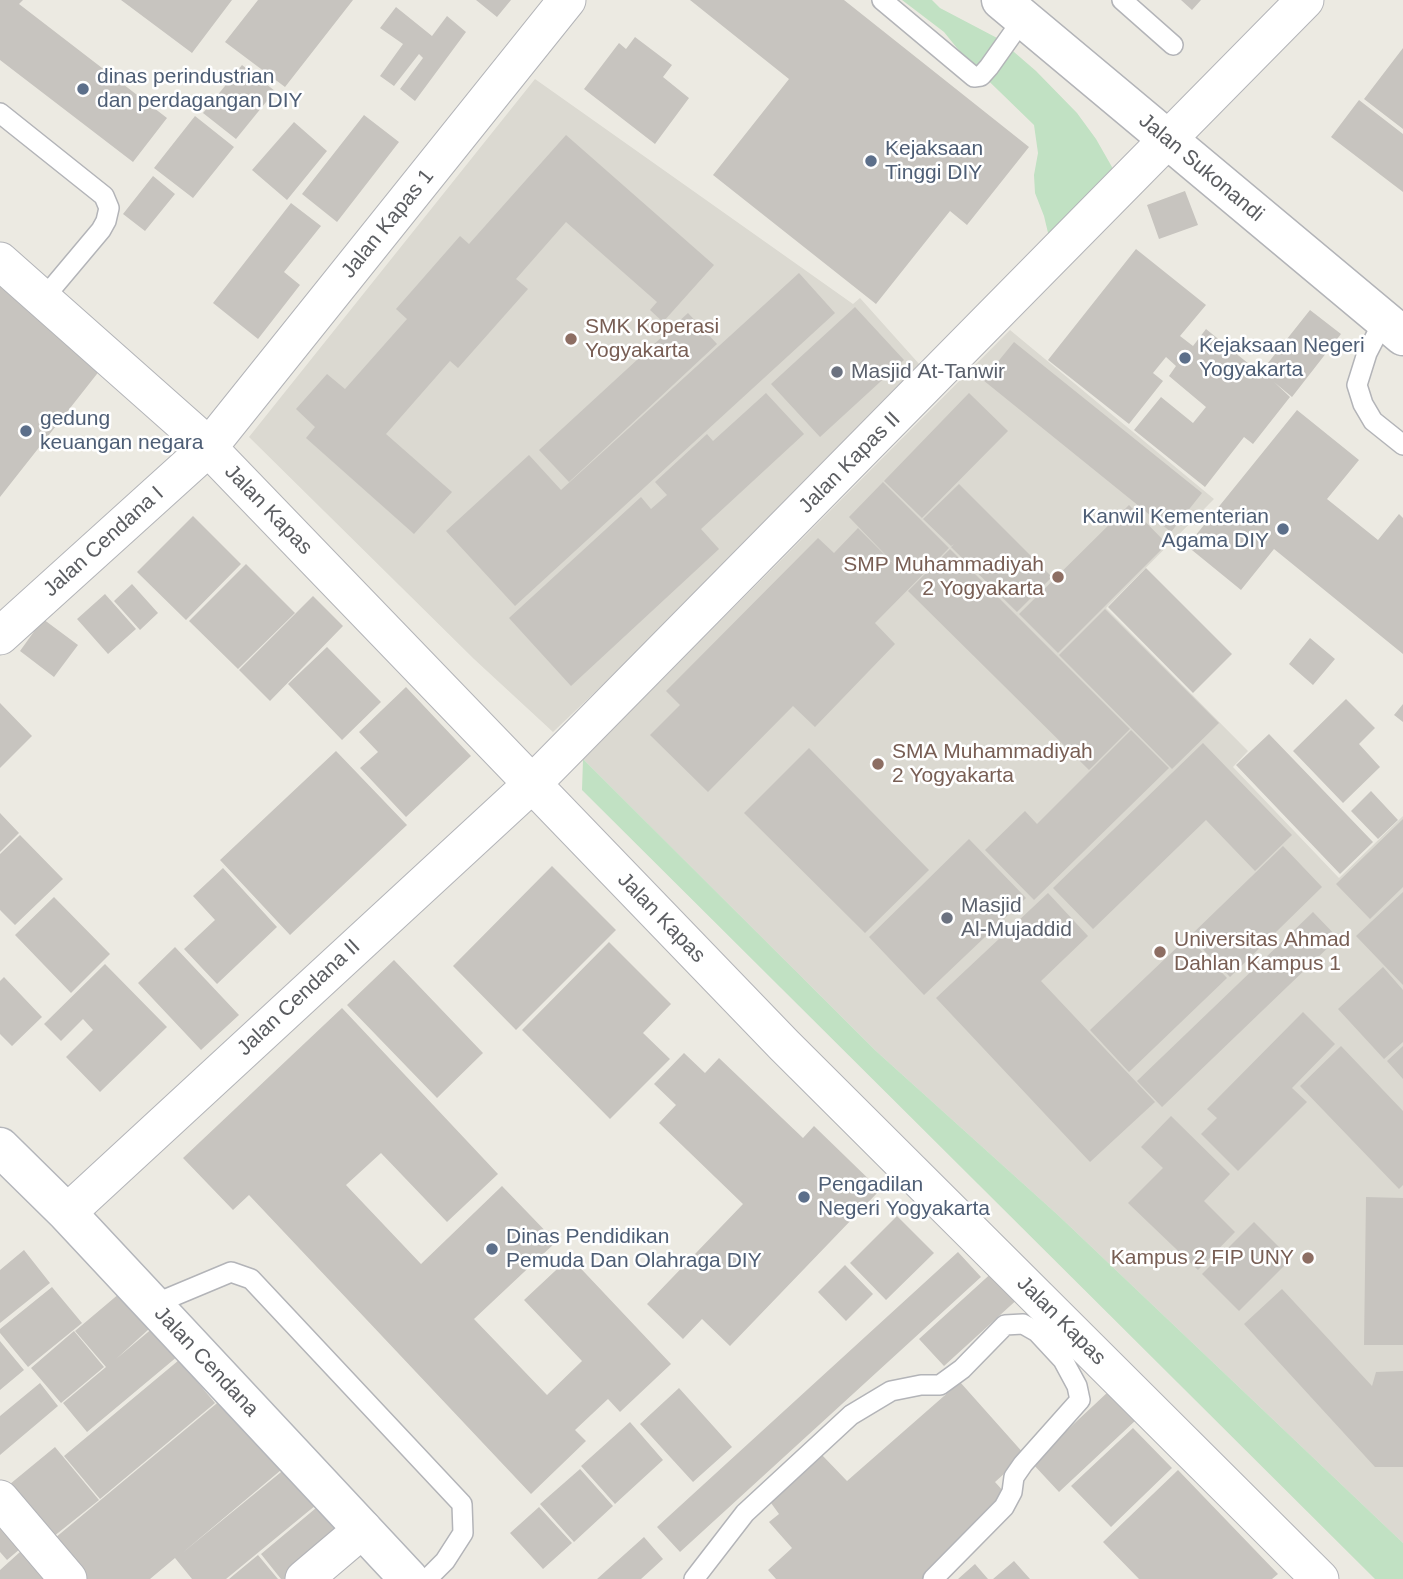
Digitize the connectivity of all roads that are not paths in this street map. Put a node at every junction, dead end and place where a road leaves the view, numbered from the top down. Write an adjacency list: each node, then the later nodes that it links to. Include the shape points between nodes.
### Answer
1 (567, 0): 13 (street, Jalan Kapas 1)
2 (883, 0): 5 (lane, via 974,77 989,67)
3 (1122, 0): 6 (lane)
4 (1305, 0): 8 (street, Jalan Kapas II)
5 (1012, 9): 8 (main road, Jalan Sukonandi)
6 (1173, 45)
7 (0, 113): 10 (lane, via 104,196 109,208 101,230)
8 (1168, 141): 11 (main road, Jalan Sukonandi); 15 (street, Jalan Kapas II)
9 (0, 261): 10 (street, Jalan Kapas)
10 (43, 299): 13 (street, Jalan Kapas)
11 (1394, 328): 12 (lane, via 1367,353 1357,385 1373,421)
12 (1403, 445)
13 (208, 448): 14 (street, Jalan Cendana I); 15 (street, Jalan Kapas)
14 (0, 636)
15 (532, 784): 17 (street, Jalan Cendana II); 27 (street, Jalan Kapas, via 784,1045)
16 (0, 1147): 17 (main road, Jalan Cendana)
17 (67, 1213): 18 (main road, Jalan Cendana)
18 (152, 1305): 20 (main road, Jalan Cendana); 24 (lane, via 231,1272 251,1279 462,1504 463,1533)
19 (0, 1499): 21 (street)
20 (363, 1529): 22 (street); 23 (main road, Jalan Cendana)
21 (68, 1579)
22 (304, 1579)
23 (410, 1579)
24 (427, 1579)
25 (694, 1579): 26 (lane, via 745,1514 851,1415 891,1391 940,1385 1005,1325 1023,1324 1063,1360 1080,1400 1019,1471 1004,1507)
26 (933, 1579)
27 (1320, 1579)

